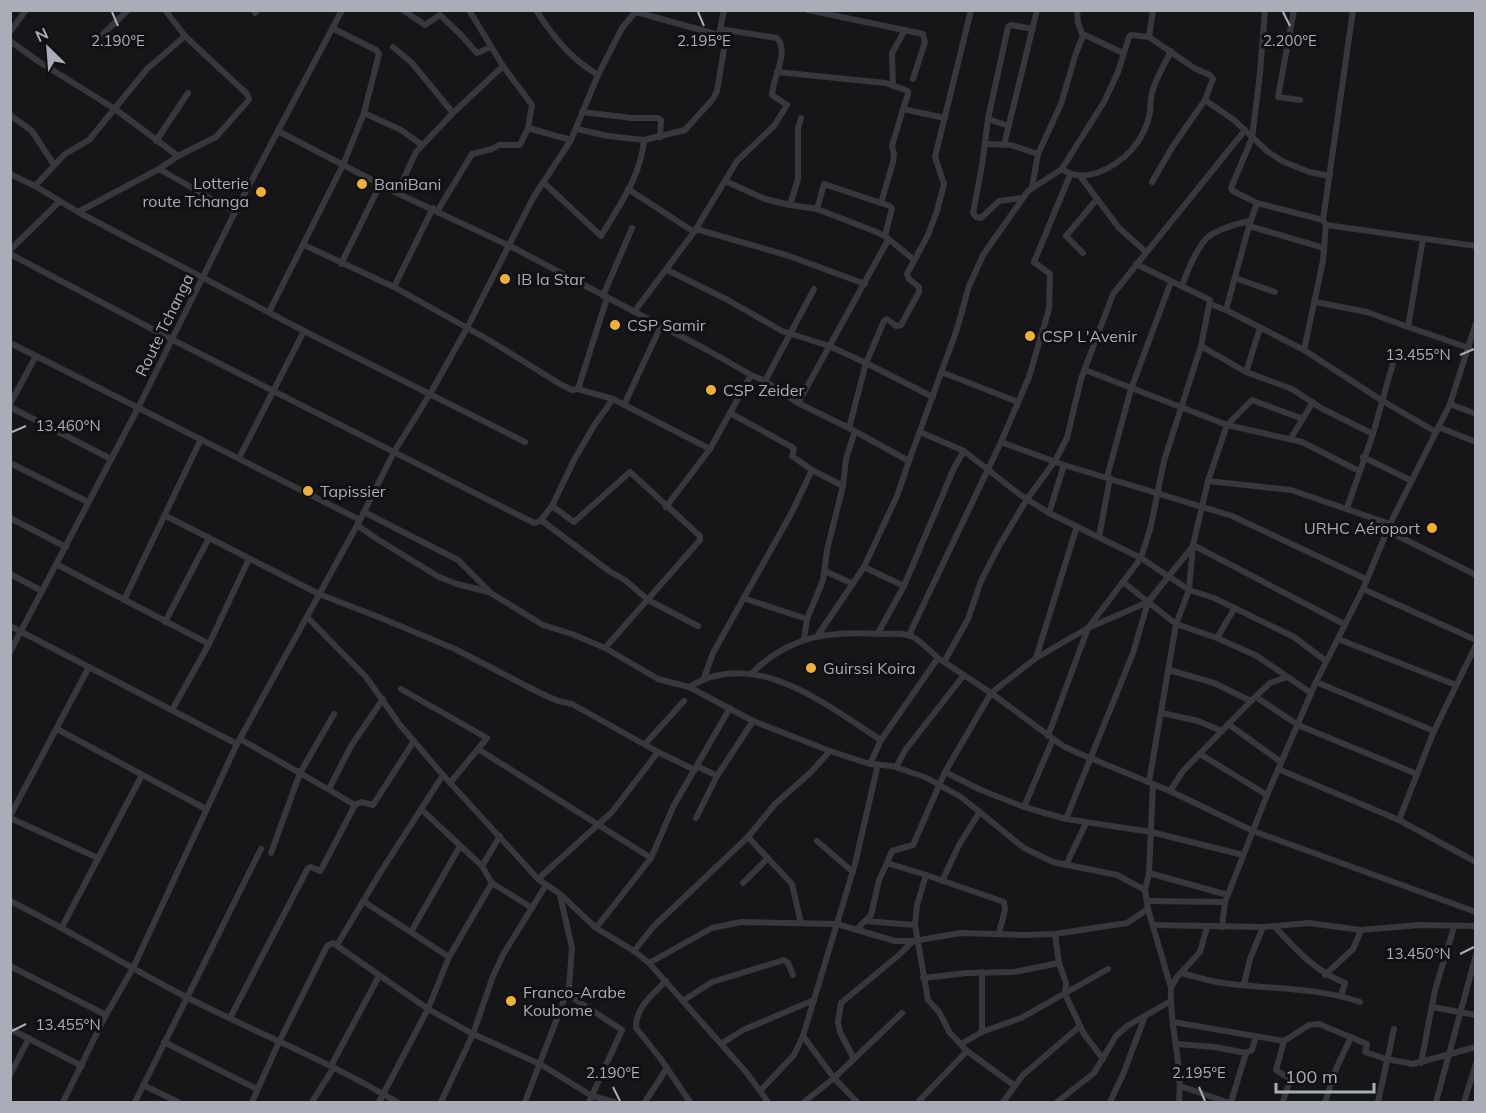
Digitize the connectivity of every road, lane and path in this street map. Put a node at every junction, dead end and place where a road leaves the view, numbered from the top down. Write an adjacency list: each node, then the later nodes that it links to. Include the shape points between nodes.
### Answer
1 (26, 10): 22 (street)
2 (128, 10): 27 (street)
3 (165, 10): 24 (street)
4 (403, 10): 30 (street, via 425,25 440,15 477,53)
5 (469, 10): 30 (street)
6 (536, 10): 35 (street, via 576,61)
7 (724, 10): 23 (street)
8 (808, 10): 18 (street)
9 (971, 10): 48 (street)
10 (1037, 10): 20 (street)
11 (1077, 10): 25 (street)
12 (1153, 10): 26 (street)
13 (1265, 10): 56 (street)
14 (1294, 10): 40 (street, via 1278,97)
15 (1353, 10): 72 (street)
16 (636, 11): 23 (street); 35 (street, via 622,28)
17 (339, 12): 19 (street, Route Tchanga)
18 (833, 13): 21 (street)
19 (332, 28): 44 (street, via 379,53); 54 (street, Route Tchanga)
20 (1033, 29): 49 (street, via 1008,27); 50 (street)
21 (905, 30): 36 (street, via 925,37); 37 (street, via 891,53)
22 (10, 32)
23 (719, 32): 34 (street, via 777,38 781,44); 55 (street, via 726,37 713,99 685,130)
24 (185, 36): 42 (street, via 147,69); 64 (street, via 249,99 221,133)
25 (1083, 36): 32 (street); 63 (street, via 1061,104)
26 (1149, 37): 31 (street); 32 (street, via 1130,35)
27 (98, 40)
28 (10, 41): 42 (street)
29 (393, 47): 45 (street, via 412,63)
30 (491, 47): 33 (street)
31 (1172, 51): 39 (street, via 1211,77 1213,82); 71 (street, via 1152,93 1142,134 1132,149 1109,168)
32 (1123, 53): 68 (street, via 1104,102)
33 (503, 66): 45 (street); 51 (street, via 532,105)
34 (777, 72): 37 (street); 73 (street, via 772,95 786,106 774,126 737,161)
35 (598, 75): 43 (street)
36 (913, 79)
37 (893, 86): 41 (street, via 908,93)
38 (188, 93): 59 (street)
39 (1205, 100): 53 (street); 75 (street)
40 (1300, 100)
41 (903, 109): 48 (street); 85 (street)
42 (115, 110): 59 (street); 65 (street, via 89,140 64,154)
43 (582, 111): 52 (street); 55 (street, via 658,118)
44 (364, 113): 61 (street); 66 (street)
45 (453, 113): 61 (street)
46 (10, 115): 65 (street, via 32,131)
47 (801, 118): 87 (street, via 798,179)
48 (945, 118): 105 (street, via 935,157 944,184 938,211)
49 (988, 119): 50 (street); 60 (street)
50 (1009, 126): 62 (street)
51 (528, 128): 57 (street); 88 (street, via 520,145 499,145 472,154)
52 (577, 129): 57 (street); 58 (street)
53 (1245, 130): 56 (street); 103 (street)
54 (278, 131): 66 (street); 91 (street, Route Tchanga)
55 (660, 137): 58 (street)
56 (1252, 138): 72 (street, via 1282,161); 86 (street, via 1231,188)
57 (571, 140): 74 (street)
58 (644, 140): 80 (street, via 642,161)
59 (156, 141): 64 (street)
60 (986, 144): 62 (street); 82 (street, via 974,216 981,218 1005,199)
61 (422, 145): 81 (street)
62 (1004, 145): 63 (street)
63 (1038, 154): 79 (street)
64 (178, 156): 67 (street)
65 (54, 165): 78 (street)
66 (343, 165): 77 (street); 98 (street)
67 (159, 169): 90 (street); 91 (street)
68 (1062, 169): 69 (street); 79 (street)
69 (1070, 175): 71 (street); 151 (street, via 1034,262 1050,275 1049,309)
70 (14, 176): 76 (street); 78 (street)
71 (1080, 176): 83 (street)
72 (1330, 176): 92 (street)
73 (725, 181): 87 (street); 95 (street)
74 (543, 182): 80 (street, via 601,236); 99 (street)
75 (1152, 182)
76 (10, 183)
77 (381, 183): 81 (street); 106 (street)
78 (35, 186): 84 (street)
79 (1032, 187): 82 (street)
80 (628, 189): 95 (street)
81 (397, 193): 88 (street)
82 (1022, 198): 140 (street, via 975,270)
83 (1097, 199): 103 (street, via 1119,228); 104 (street, via 1066,236)
84 (59, 202): 90 (street); 102 (street)
85 (881, 203): 89 (street, via 824,184); 96 (street, via 892,208)
86 (1257, 203): 92 (street); 93 (street)
87 (790, 206): 89 (street)
88 (435, 209): 99 (street); 114 (street)
89 (817, 209): 96 (street)
90 (78, 212): 109 (street)
91 (236, 212): 109 (street, Route Tchanga)
92 (1324, 222): 97 (street); 101 (street)
93 (1249, 224): 101 (street); 110 (street); 113 (street, via 1237,224 1206,238)
94 (632, 228): 117 (street)
95 (695, 231): 108 (street); 112 (street, via 786,255)
96 (887, 238): 105 (street); 112 (street)
97 (1424, 239): 100 (street); 126 (street)
98 (304, 245): 106 (street); 121 (street)
99 (510, 246): 117 (street); 125 (street)
100 (1476, 246)
101 (1324, 248): 118 (street)
102 (10, 252): 130 (street)
103 (1146, 252): 107 (street)
104 (1083, 253)
105 (914, 260): 138 (street, via 907,274 920,292 901,325 884,321)
106 (341, 264): 114 (street)
107 (1136, 264): 111 (street); 139 (street, via 1113,294)
108 (667, 270): 122 (street); 129 (street)
109 (203, 278): 121 (street); 130 (street, Route Tchanga)
110 (1235, 278): 116 (street); 120 (street)
111 (1171, 282): 113 (street); 145 (street)
112 (865, 284): 132 (street)
113 (1182, 286): 119 (street, via 1210,300)
114 (394, 287): 125 (street)
115 (814, 289): 129 (street)
116 (1275, 292)
117 (605, 297): 122 (street); 144 (street)
118 (1316, 302): 126 (street, via 1367,312); 135 (street)
119 (1210, 304): 120 (street); 133 (street)
120 (1226, 310): 127 (street)
121 (269, 312): 128 (street)
122 (633, 312): 124 (street)
123 (1476, 323): 134 (street)
124 (660, 326): 142 (street); 155 (street)
125 (467, 327): 144 (street, via 560,384); 147 (street)
126 (1408, 327): 134 (street)
127 (1260, 328): 135 (street); 141 (street)
128 (304, 331): 146 (street); 147 (street)
129 (792, 334): 132 (street); 143 (street)
130 (173, 340): 146 (street); 158 (street, Route Tchanga)
131 (10, 343): 136 (street)
132 (829, 346): 138 (street); 153 (street)
133 (1201, 346): 141 (street); 157 (street)
134 (1469, 348): 154 (street)
135 (1304, 350): 150 (street)
136 (36, 356): 156 (street); 158 (street)
137 (1395, 356): 150 (street)
138 (866, 363): 148 (street); 164 (street)
139 (1085, 370): 145 (street); 179 (street, via 1067,438)
140 (941, 372): 148 (street); 151 (street)
141 (1246, 372): 152 (street, via 1292,389)
142 (751, 375): 143 (street); 159 (street)
143 (765, 381): 153 (street)
144 (578, 389): 149 (street)
145 (1131, 389): 157 (street); 185 (street)
146 (274, 391): 174 (street); 176 (street)
147 (430, 394): 169 (street); 174 (street)
148 (933, 397): 165 (street)
149 (613, 399): 155 (street); 192 (street, via 589,433)
150 (1381, 400): 163 (street); 166 (street)
151 (1018, 402): 170 (street)
152 (1313, 402): 161 (street); 166 (street)
153 (798, 403): 164 (street)
154 (1450, 404): 160 (street); 163 (street)
155 (624, 405): 172 (street)
156 (10, 406): 177 (street)
157 (1181, 407): 162 (street); 189 (street)
158 (138, 408): 168 (street); 177 (street, Route Tchanga)
159 (730, 413): 172 (street); 183 (street, via 792,447 792,456)
160 (1476, 414)
161 (1303, 419): 162 (street, via 1252,400); 167 (street)
162 (1227, 425): 167 (street); 186 (street)
163 (1437, 429): 171 (street); 187 (street)
164 (852, 430): 178 (street); 188 (street)
165 (920, 432): 173 (street); 178 (street)
166 (1373, 434): 175 (street)
167 (1291, 438): 184 (street)
168 (201, 439): 176 (street); 198 (street)
169 (525, 442)
170 (1001, 442): 179 (street); 182 (street)
171 (1476, 442)
172 (710, 450): 193 (street)
173 (964, 451): 182 (street); 219 (street)
174 (394, 452): 196 (street); 200 (street, via 534,524)
175 (1363, 457): 184 (street); 187 (street)
176 (239, 458): 201 (street)
177 (111, 459): 191 (street, Route Tchanga)
178 (909, 461): 211 (street)
179 (1055, 461): 181 (street); 190 (street)
180 (10, 463): 191 (street)
181 (1064, 465): 185 (street); 197 (street)
182 (987, 468): 190 (street); 241 (street)
183 (813, 470): 188 (street); 225 (street)
184 (1359, 471): 195 (street)
185 (1108, 478): 189 (street); 204 (street)
186 (1208, 481): 194 (street); 195 (street, via 1291,490)
187 (1412, 481): 203 (street)
188 (843, 486): 212 (street)
189 (1158, 494): 194 (street); 208 (street)
190 (1027, 499): 197 (street); 252 (street, via 981,581 968,619)
191 (88, 502): 207 (street, Route Tchanga)
192 (552, 506): 193 (street, via 574,522 628,472); 200 (street)
193 (666, 507): 227 (street, via 700,538)
194 (1201, 507): 206 (street); 216 (street, via 1232,516)
195 (1347, 508): 203 (street)
196 (364, 512): 201 (street); 223 (street, via 458,560)
197 (1049, 513): 202 (street)
198 (166, 516): 205 (street); 226 (street)
199 (10, 518): 207 (street)
200 (541, 520): 227 (street)
201 (359, 522): 223 (street, via 377,539 439,577); 224 (street)
202 (1077, 526): 204 (street); 250 (street)
203 (1389, 528): 213 (street); 216 (street)
204 (1099, 537): 208 (street)
205 (209, 538): 209 (street); 232 (street)
206 (1193, 545): 215 (street); 221 (street); 234 (street)
207 (66, 547): 210 (street, Route Tchanga)
208 (1140, 558): 215 (street); 217 (street)
209 (249, 559): 224 (street); 246 (street)
210 (56, 564): 222 (street, Route Tchanga); 226 (street)
211 (864, 567): 218 (street); 219 (street)
212 (825, 571): 218 (street); 231 (street)
213 (1475, 572)
214 (10, 574): 222 (street)
215 (1168, 576): 221 (street); 228 (street)
216 (1366, 579): 220 (street)
217 (1123, 582): 228 (street); 237 (street)
218 (853, 584): 240 (street)
219 (904, 585): 239 (street)
220 (1363, 589): 234 (street); 245 (street)
221 (1189, 590): 229 (street); 233 (street)
222 (42, 591): 238 (street, Route Tchanga)
223 (489, 592): 247 (street, via 543,625)
224 (319, 594): 230 (street); 282 (street, via 455,649 538,692 579,707)
225 (743, 598): 231 (street); 258 (street)
226 (124, 600): 232 (street)
227 (648, 600): 236 (street); 247 (street)
228 (1148, 602): 233 (street); 237 (street); 287 (street, via 1133,653)
229 (1233, 609): 242 (street); 251 (street, via 1294,637)
230 (307, 617): 266 (street); 281 (street)
231 (807, 619): 243 (street)
232 (165, 621): 246 (street)
233 (1176, 624): 242 (street); 254 (street)
234 (1344, 624): 244 (street)
235 (10, 626): 238 (street)
236 (698, 626)
237 (1088, 628): 250 (street); 278 (street)
238 (21, 631): 248 (street, Route Tchanga); 253 (street)
239 (878, 633): 240 (street); 241 (street)
240 (818, 635): 243 (street)
241 (909, 635): 249 (street)
242 (1217, 638): 257 (street, via 1257,656)
243 (804, 639): 255 (street)
244 (1338, 639): 251 (street); 260 (street)
245 (1476, 643): 260 (street)
246 (209, 644): 269 (street)
247 (605, 648): 261 (street, via 658,679)
248 (10, 652)
249 (938, 658): 252 (street); 279 (street)
250 (1036, 658): 263 (street)
251 (1326, 661): 259 (street)
252 (944, 662): 256 (street)
253 (90, 667): 269 (street); 275 (street)
254 (1169, 670): 265 (street); 270 (street)
255 (752, 673): 258 (street); 279 (street, via 804,692)
256 (964, 675): 263 (street); 290 (street)
257 (1287, 677): 264 (street); 265 (street, via 1270,683)
258 (704, 678): 261 (street)
259 (1316, 682): 264 (street); 277 (street)
260 (1456, 685): 277 (street)
261 (689, 687): 268 (street)
262 (401, 689): 283 (street, via 487,738)
263 (991, 693): 278 (street); 293 (street)
264 (1311, 693): 274 (street)
265 (1253, 698): 273 (street); 274 (street)
266 (383, 699): 280 (street); 302 (street, via 351,746)
267 (684, 701): 282 (street)
268 (730, 708): 272 (street); 291 (street)
269 (172, 710): 281 (street)
270 (1162, 713): 276 (street); 300 (street)
271 (334, 714): 294 (street)
272 (753, 721): 284 (street); 298 (street)
273 (1228, 724): 276 (street); 288 (street)
274 (1298, 725): 288 (street); 295 (street)
275 (57, 729): 296 (street); 310 (street)
276 (1222, 730): 286 (street)
277 (1434, 731): 295 (street)
278 (1051, 737): 287 (street); 306 (street)
279 (881, 740): 289 (street)
280 (414, 741): 297 (street); 305 (street, via 373,805)
281 (238, 742): 294 (street); 307 (street)
282 (645, 744): 285 (street)
283 (478, 749): 299 (street); 315 (street)
284 (830, 751): 289 (street); 319 (street, via 775,804)
285 (658, 752): 291 (street); 315 (street)
286 (1200, 754): 303 (street); 304 (street)
287 (1089, 758): 300 (street); 312 (street)
288 (1281, 762): 292 (street)
289 (874, 764): 290 (street); 332 (street)
290 (896, 767): 301 (street)
291 (696, 768): 298 (street); 326 (street, via 674,805)
292 (1278, 769): 304 (street); 313 (street)
293 (945, 771): 301 (street); 306 (street)
294 (300, 773): 302 (street); 323 (street)
295 (1417, 774): 313 (street)
296 (142, 775): 307 (street); 325 (street)
297 (443, 775): 299 (street); 308 (street)
298 (717, 776): 311 (street)
299 (450, 783): 318 (street)
300 (1151, 783): 303 (street); 317 (street)
301 (939, 784): 309 (street); 329 (street, via 913,845 892,851)
302 (329, 789): 305 (street)
303 (1170, 790): 316 (street)
304 (1267, 795): 316 (street)
305 (355, 805): 401 (street, via 320,871 308,868)
306 (1024, 807): 312 (street)
307 (206, 809): 375 (street)
308 (422, 809): 321 (street); 344 (street)
309 (979, 813): 330 (street, via 1023,848); 336 (street)
310 (10, 817): 325 (street)
311 (696, 818)
312 (1066, 819): 314 (street)
313 (1399, 820): 328 (street)
314 (1086, 824): 317 (street); 330 (street)
315 (597, 826): 326 (street); 335 (street)
316 (1253, 831): 324 (street); 348 (street)
317 (1150, 832): 324 (street); 333 (street)
318 (500, 836): 331 (street); 335 (street)
319 (748, 837): 327 (street); 369 (street, via 653,927)
320 (817, 842): 332 (street)
321 (460, 846): 331 (street); 364 (street)
322 (261, 849): 389 (street)
323 (271, 853)
324 (1242, 855): 342 (street)
325 (98, 858): 356 (street)
326 (651, 858): 361 (street)
327 (768, 858): 338 (street); 350 (street, via 792,884)
328 (1476, 862)
329 (886, 863): 334 (street); 349 (street, via 871,915)
330 (1066, 865): 340 (street, via 1117,875)
331 (482, 867): 337 (street)
332 (853, 872): 351 (street)
333 (1149, 873): 340 (street); 342 (street)
334 (926, 875): 336 (street); 352 (street)
335 (538, 879): 339 (street)
336 (942, 881): 365 (street, via 1004,902)
337 (492, 883): 346 (street); 371 (street)
338 (743, 883)
339 (546, 885): 341 (street); 346 (street)
340 (1146, 890): 345 (street)
341 (560, 894): 361 (street); 386 (street, via 572,948)
342 (1227, 898): 345 (street); 358 (street)
343 (10, 901): 356 (street)
344 (363, 901): 364 (street); 368 (street)
345 (1147, 901): 347 (street)
346 (532, 908): 407 (street, via 493,976)
347 (1148, 909): 353 (street); 366 (street, via 1127,924)
348 (1476, 912)
349 (865, 921): 352 (street); 362 (street)
350 (801, 923): 351 (street); 372 (street, via 726,924)
351 (837, 924): 362 (street); 391 (street)
352 (915, 925): 367 (street)
353 (1153, 925): 357 (street); 385 (street)
354 (1274, 926): 359 (street); 363 (street, via 1309,923); 380 (street)
355 (1476, 926): 360 (street)
356 (62, 927): 375 (street)
357 (1207, 927): 358 (street); 378 (street, via 1200,952)
358 (1222, 927): 359 (street)
359 (1263, 927): 384 (street)
360 (1454, 927): 363 (street, via 1419,925); 394 (street)
361 (596, 928): 369 (street)
362 (857, 929): 367 (street, via 895,941)
363 (1361, 930): 380 (street, via 1353,949)
364 (411, 932): 371 (street)
365 (999, 933): 366 (street); 367 (street, via 961,933)
366 (1055, 934): 373 (street)
367 (915, 940): 382 (street); 422 (street, via 841,1004 840,1032)
368 (337, 945): 381 (street); 414 (street, via 327,946)
369 (634, 951): 372 (street)
370 (1476, 955): 396 (street)
371 (449, 957): 395 (street)
372 (649, 963): 383 (street)
373 (1059, 963): 377 (street, via 1014,972); 387 (street, via 1066,983)
374 (10, 966): 398 (street)
375 (133, 968): 389 (street); 398 (street)
376 (1108, 969): 387 (street)
377 (982, 972): 382 (street); 406 (street)
378 (1181, 973): 384 (street, via 1215,982); 385 (street)
379 (793, 975): 390 (street, via 784,960 712,982)
380 (1325, 975): 388 (street, via 1345,983)
381 (380, 976): 395 (street); 429 (street)
382 (923, 978): 416 (street, via 928,1000)
383 (666, 981): 390 (street); 430 (street, via 645,1002 636,1028)
384 (1244, 984): 388 (street)
385 (1172, 988): 392 (street)
386 (567, 994): 426 (street); 439 (street, via 622,1030)
387 (1065, 994): 403 (street); 406 (street, via 1021,1018)
388 (1341, 996): 393 (street)
389 (187, 998): 401 (street); 413 (street)
390 (684, 1000): 415 (street)
391 (814, 1000): 408 (street); 415 (street, via 743,1030)
392 (1171, 1001): 399 (street); 402 (street)
393 (1360, 1002)
394 (1432, 1007): 396 (street); 425 (street)
395 (428, 1009): 407 (street); 438 (street)
396 (1459, 1012): 400 (street); 421 (street)
397 (902, 1013): 422 (street)
398 (106, 1015): 428 (street)
399 (1145, 1015): 423 (street, via 1116,1036); 458 (street)
400 (1476, 1015)
401 (230, 1018): 414 (street)
402 (1173, 1022): 409 (street); 417 (street)
403 (1080, 1026): 423 (street); 434 (street)
404 (10, 1029): 411 (street)
405 (1394, 1029): 424 (street)
406 (982, 1032): 416 (street)
407 (473, 1034): 426 (street); 447 (street)
408 (803, 1036): 432 (street); 437 (street, via 794,1055)
409 (1256, 1036): 412 (street); 420 (street, via 1252,1050)
410 (1351, 1036): 412 (street, via 1314,1024); 424 (street, via 1367,1044 1365,1052); 463 (street)
411 (29, 1038): 428 (street); 431 (street)
412 (1284, 1041): 462 (street, via 1276,1070 1290,1079)
413 (164, 1042): 433 (street); 436 (street)
414 (279, 1042): 429 (street); 436 (street)
415 (721, 1044): 437 (street)
416 (961, 1044): 419 (street)
417 (1177, 1044): 420 (street); 435 (street)
418 (1476, 1047): 421 (street)
419 (968, 1051): 434 (street); 455 (street)
420 (1246, 1053): 461 (street)
421 (1448, 1053): 425 (street); 465 (street)
422 (854, 1059): 432 (street)
423 (1103, 1059): 457 (street, via 1094,1073)
424 (1386, 1059): 425 (street); 464 (street)
425 (1421, 1063)
426 (540, 1064): 439 (street); 448 (street)
427 (1476, 1065): 466 (street)
428 (82, 1066): 440 (street)
429 (333, 1067): 438 (street); 444 (street)
430 (667, 1068): 450 (street); 451 (street)
431 (10, 1075)
432 (834, 1078): 453 (street); 454 (street)
433 (143, 1085): 441 (street); 442 (street)
434 (1015, 1086): 456 (street)
435 (1180, 1086): 459 (street); 460 (street)
436 (257, 1089): 443 (street)
437 (760, 1091): 452 (street)
438 (385, 1095): 445 (street); 446 (street)
439 (591, 1100): 449 (street)
440 (63, 1102)
441 (135, 1102)
442 (178, 1102)
443 (252, 1102)
444 (312, 1102)
445 (379, 1102)
446 (397, 1102)
447 (441, 1102)
448 (525, 1102)
449 (614, 1102)
450 (645, 1102)
451 (690, 1102)
452 (768, 1102)
453 (804, 1102)
454 (857, 1102)
455 (918, 1102)
456 (1003, 1102)
457 (1057, 1102)
458 (1110, 1102)
459 (1179, 1102)
460 (1227, 1102)
461 (1231, 1102)
462 (1283, 1102)
463 (1324, 1102)
464 (1378, 1102)
465 (1436, 1102)
466 (1464, 1102)

